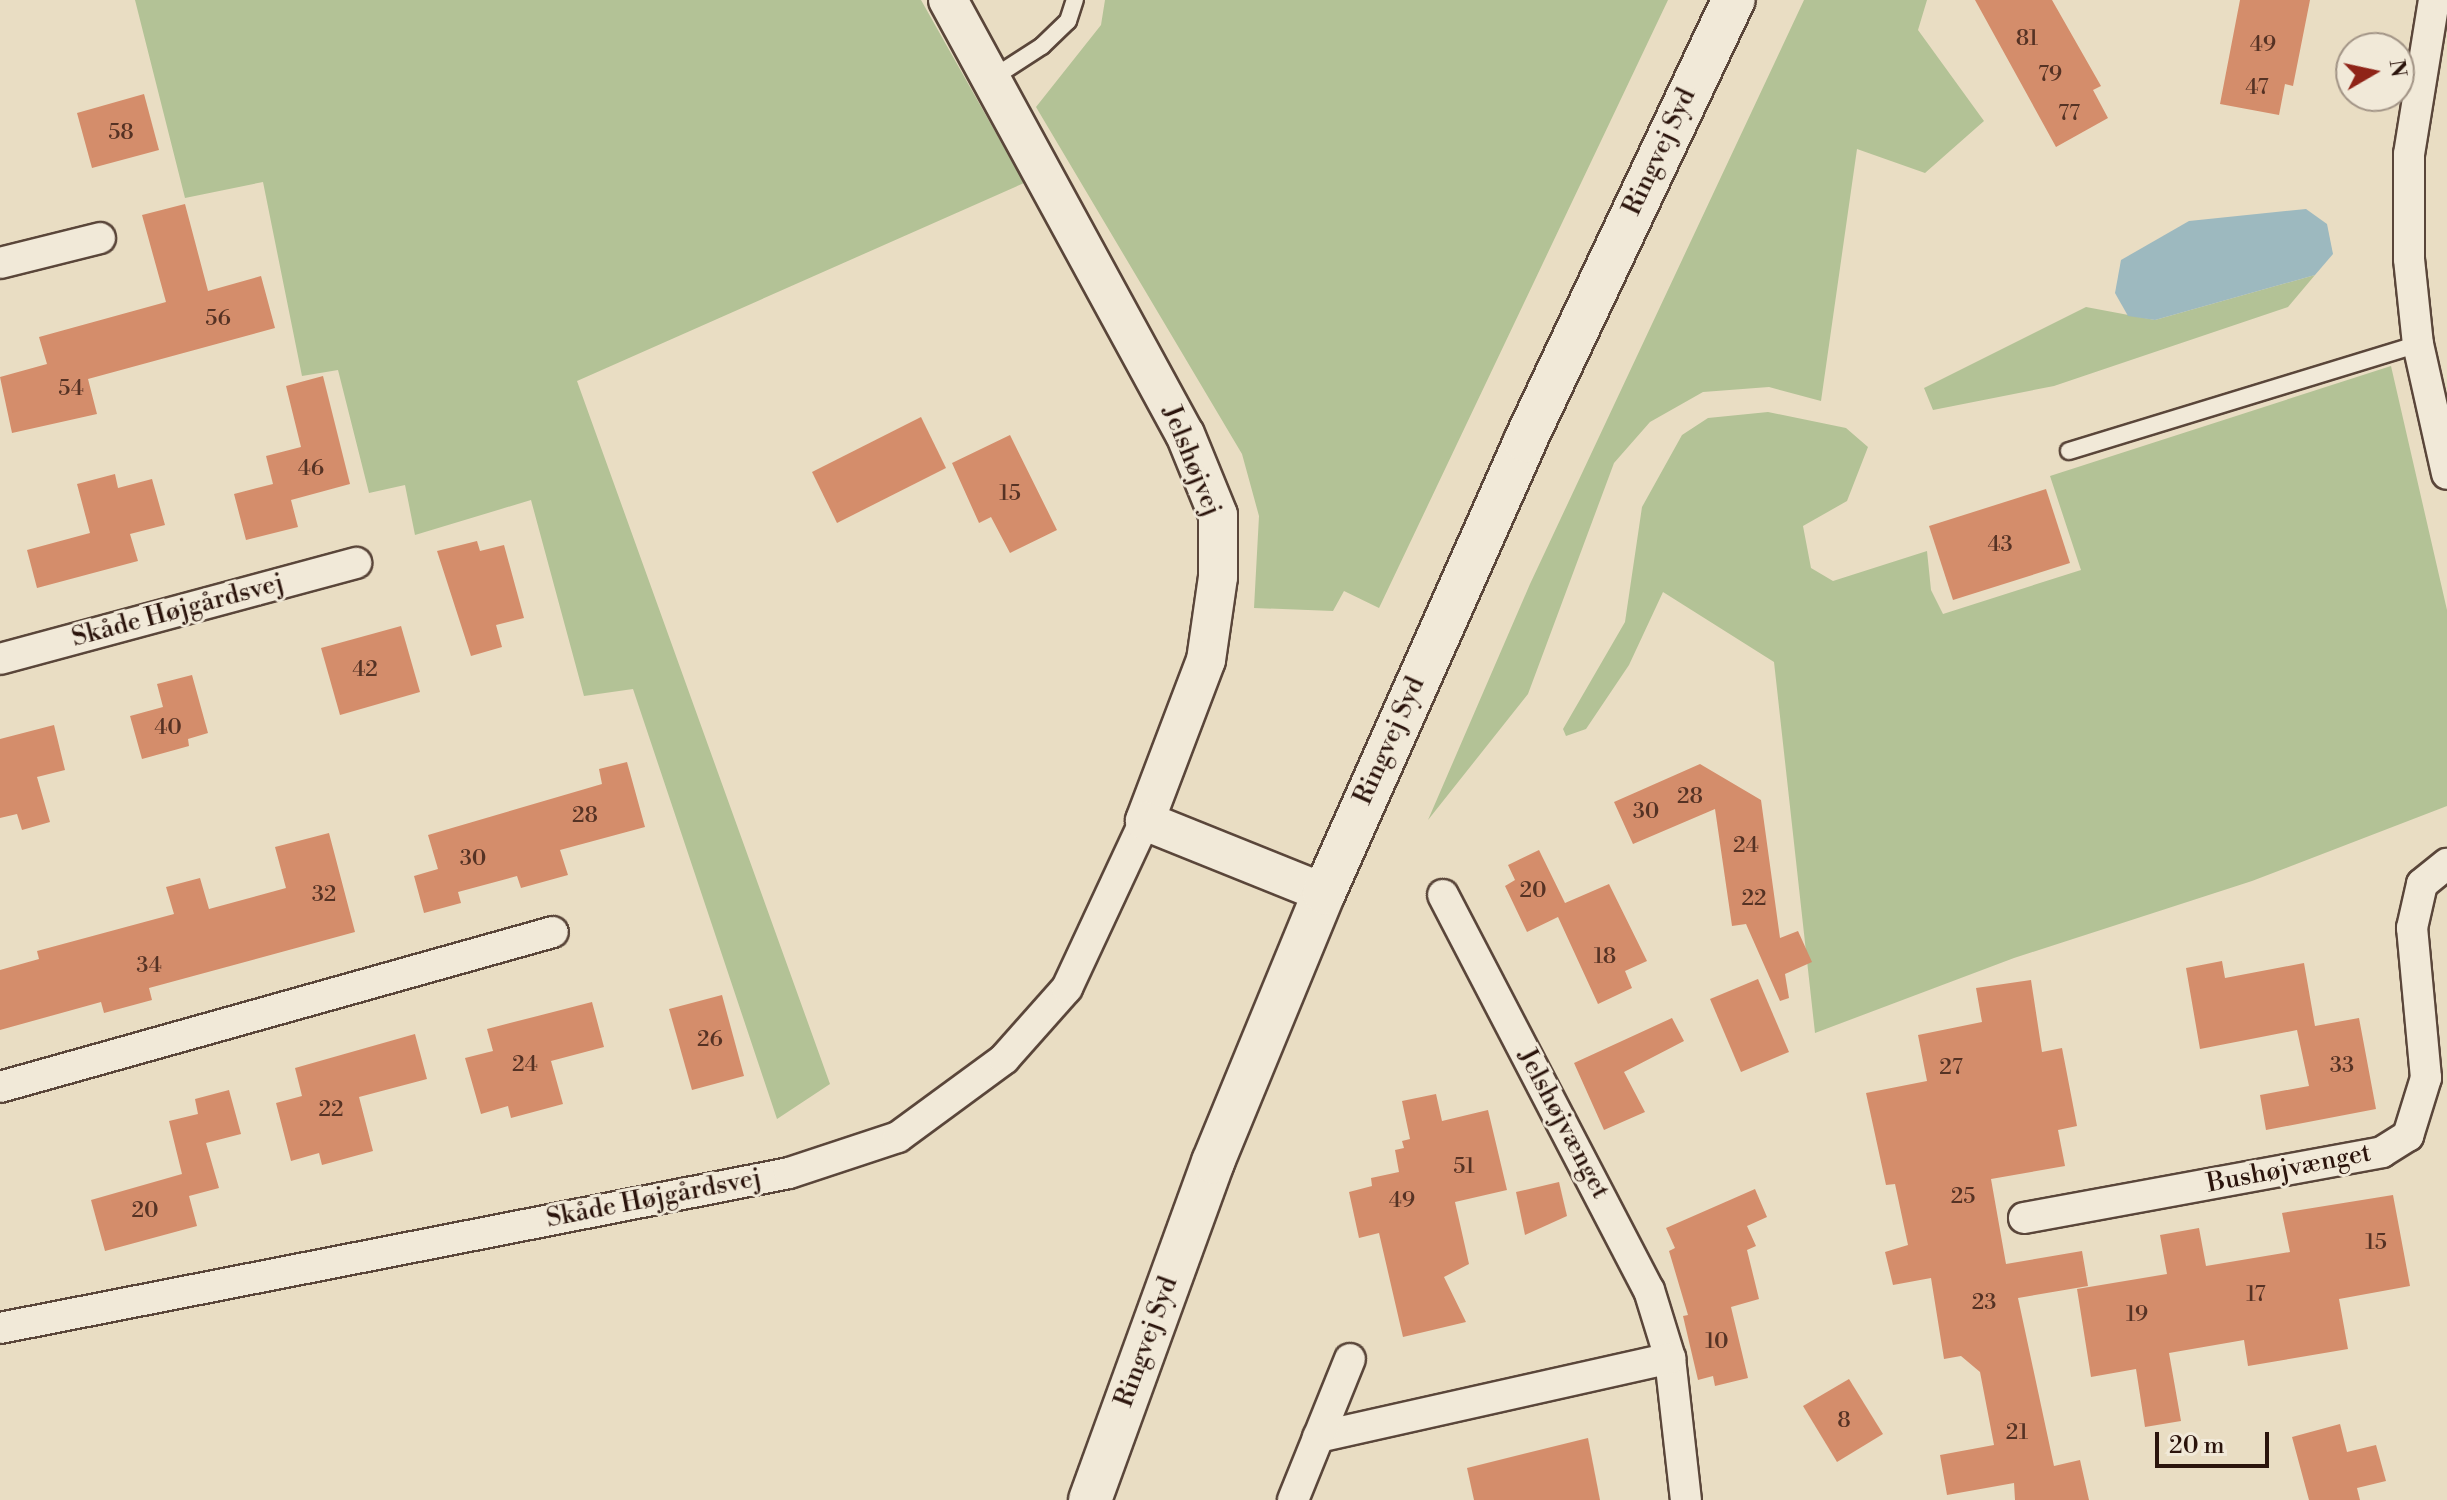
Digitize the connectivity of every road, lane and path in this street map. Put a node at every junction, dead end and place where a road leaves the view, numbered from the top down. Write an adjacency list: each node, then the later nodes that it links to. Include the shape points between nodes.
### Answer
1 (948, 0): 5 (street, Jelshøjvej)
2 (1075, 0): 5 (lane, via 1068,21 1042,46)
3 (1733, 0): 15 (main road, Ringvej Syd, via 1525,441)
4 (2434, 0): 8 (street, via 2409,154 2409,259)
5 (991, 79): 13 (street, Jelshøjvej, via 1185,434 1218,515 1218,577 1206,660)
6 (100, 238): 7 (street)
7 (0, 263)
8 (2418, 344): 9 (lane); 10 (street)
9 (2069, 451)
10 (2447, 474)
11 (356, 563): 12 (street, Skåde Højgårdsvej)
12 (0, 659)
13 (1145, 821): 15 (street); 20 (street, Skåde Højgårdsvej, via 1067,988 1004,1059 898,1137 789,1173)
14 (2447, 864): 19 (street, Bushøjvænget, via 2422,884 2412,928 2426,1078 2408,1136 2382,1152)
15 (1324, 893): 24 (main road, Ringvej Syd, via 1213,1162)
16 (1443, 895): 21 (street, Jelshøjvænget, via 1649,1290)
17 (553, 932): 18 (street)
18 (0, 1087)
19 (2024, 1218)
20 (1, 1323)
21 (1670, 1358): 23 (street); 26 (street, Jelshøjvænget)
22 (1350, 1359): 23 (street)
23 (1318, 1437): 25 (street)
24 (1090, 1500)
25 (1293, 1500)
26 (1686, 1500)

